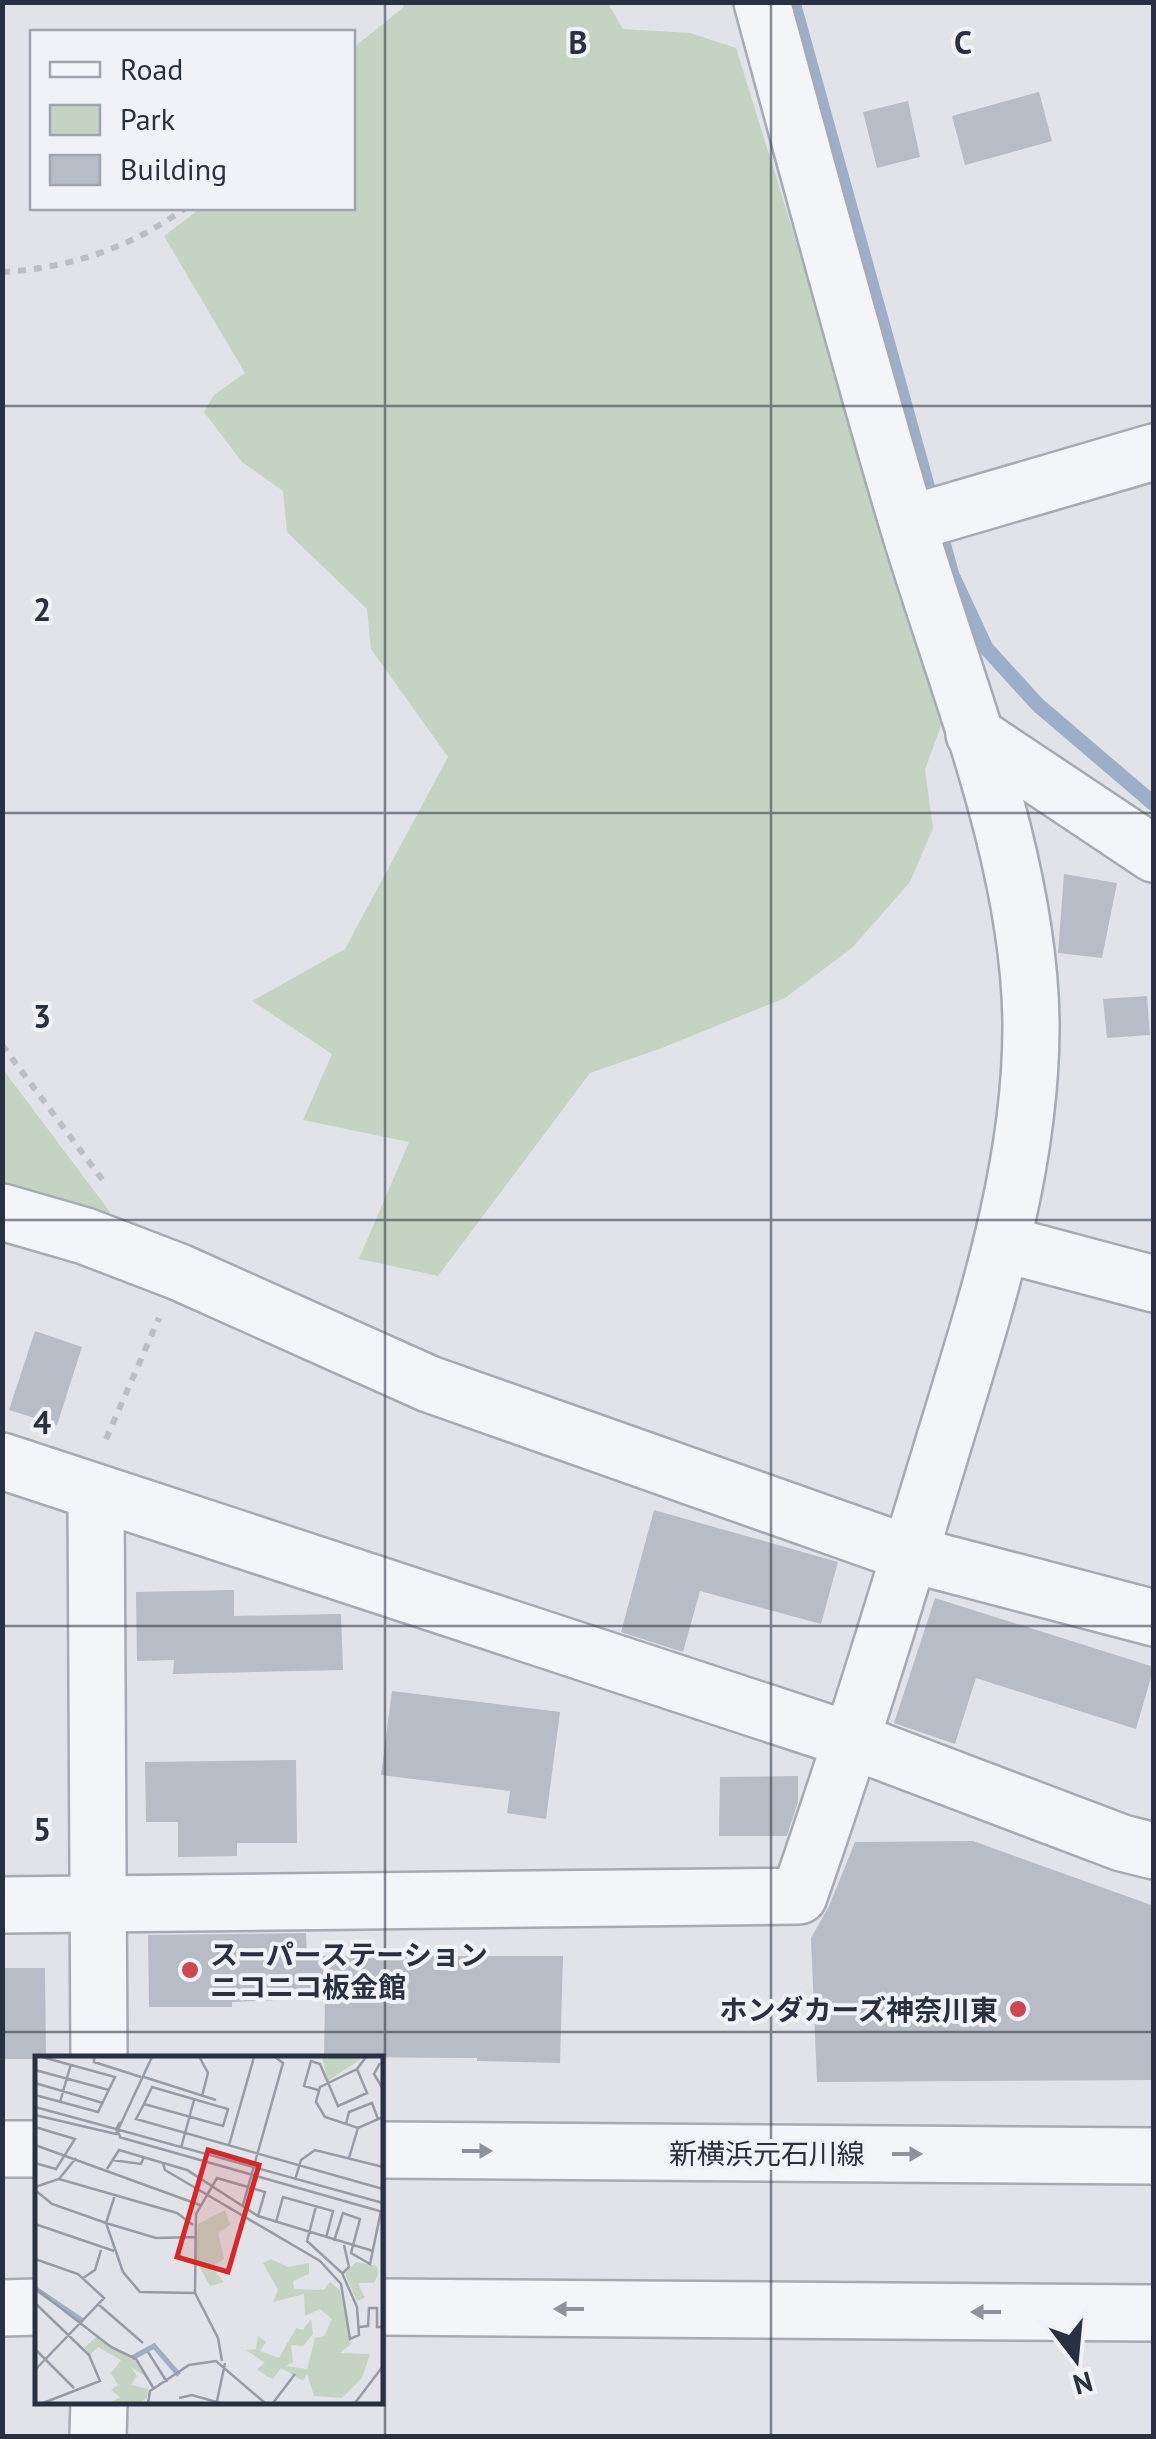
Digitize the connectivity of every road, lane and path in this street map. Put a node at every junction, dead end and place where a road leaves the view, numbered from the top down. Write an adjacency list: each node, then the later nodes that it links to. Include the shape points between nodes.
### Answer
1 (762, 2): 5 (street)
2 (181, 210): 3 (path, via 106,251 41,270)
3 (2, 272)
4 (1154, 452): 5 (street)
5 (932, 517): 6 (street)
6 (974, 734): 7 (street); 11 (street, via 1024,933 1031,1020 1027,1103)
7 (1154, 854)
8 (2, 1045): 9 (path)
9 (112, 1191)
10 (2, 1212): 12 (street)
11 (1004, 1244): 13 (street); 16 (street)
12 (179, 1272): 15 (path, via 97,1458); 16 (street, via 429,1384)
13 (1154, 1284)
14 (2, 1461): 15 (street)
15 (96, 1494): 18 (street); 20 (street)
16 (910, 1554): 17 (street); 18 (street)
17 (1154, 1618)
18 (853, 1741): 19 (street); 20 (street, via 799,1896)
19 (1154, 1851)
20 (98, 1904): 21 (street); 22 (street)
21 (2, 1905)
22 (99, 2056)
23 (35, 2148): 24 (street)
24 (2, 2149)
25 (382, 2150): 26 (street, 新横浜元石川線, one-way to 26)
26 (1154, 2156)
27 (35, 2307): 28 (street)
28 (2, 2308)
29 (382, 2308): 30 (street, one-way to 29)
30 (1154, 2313)
31 (99, 2404): 32 (street)
32 (98, 2436)

